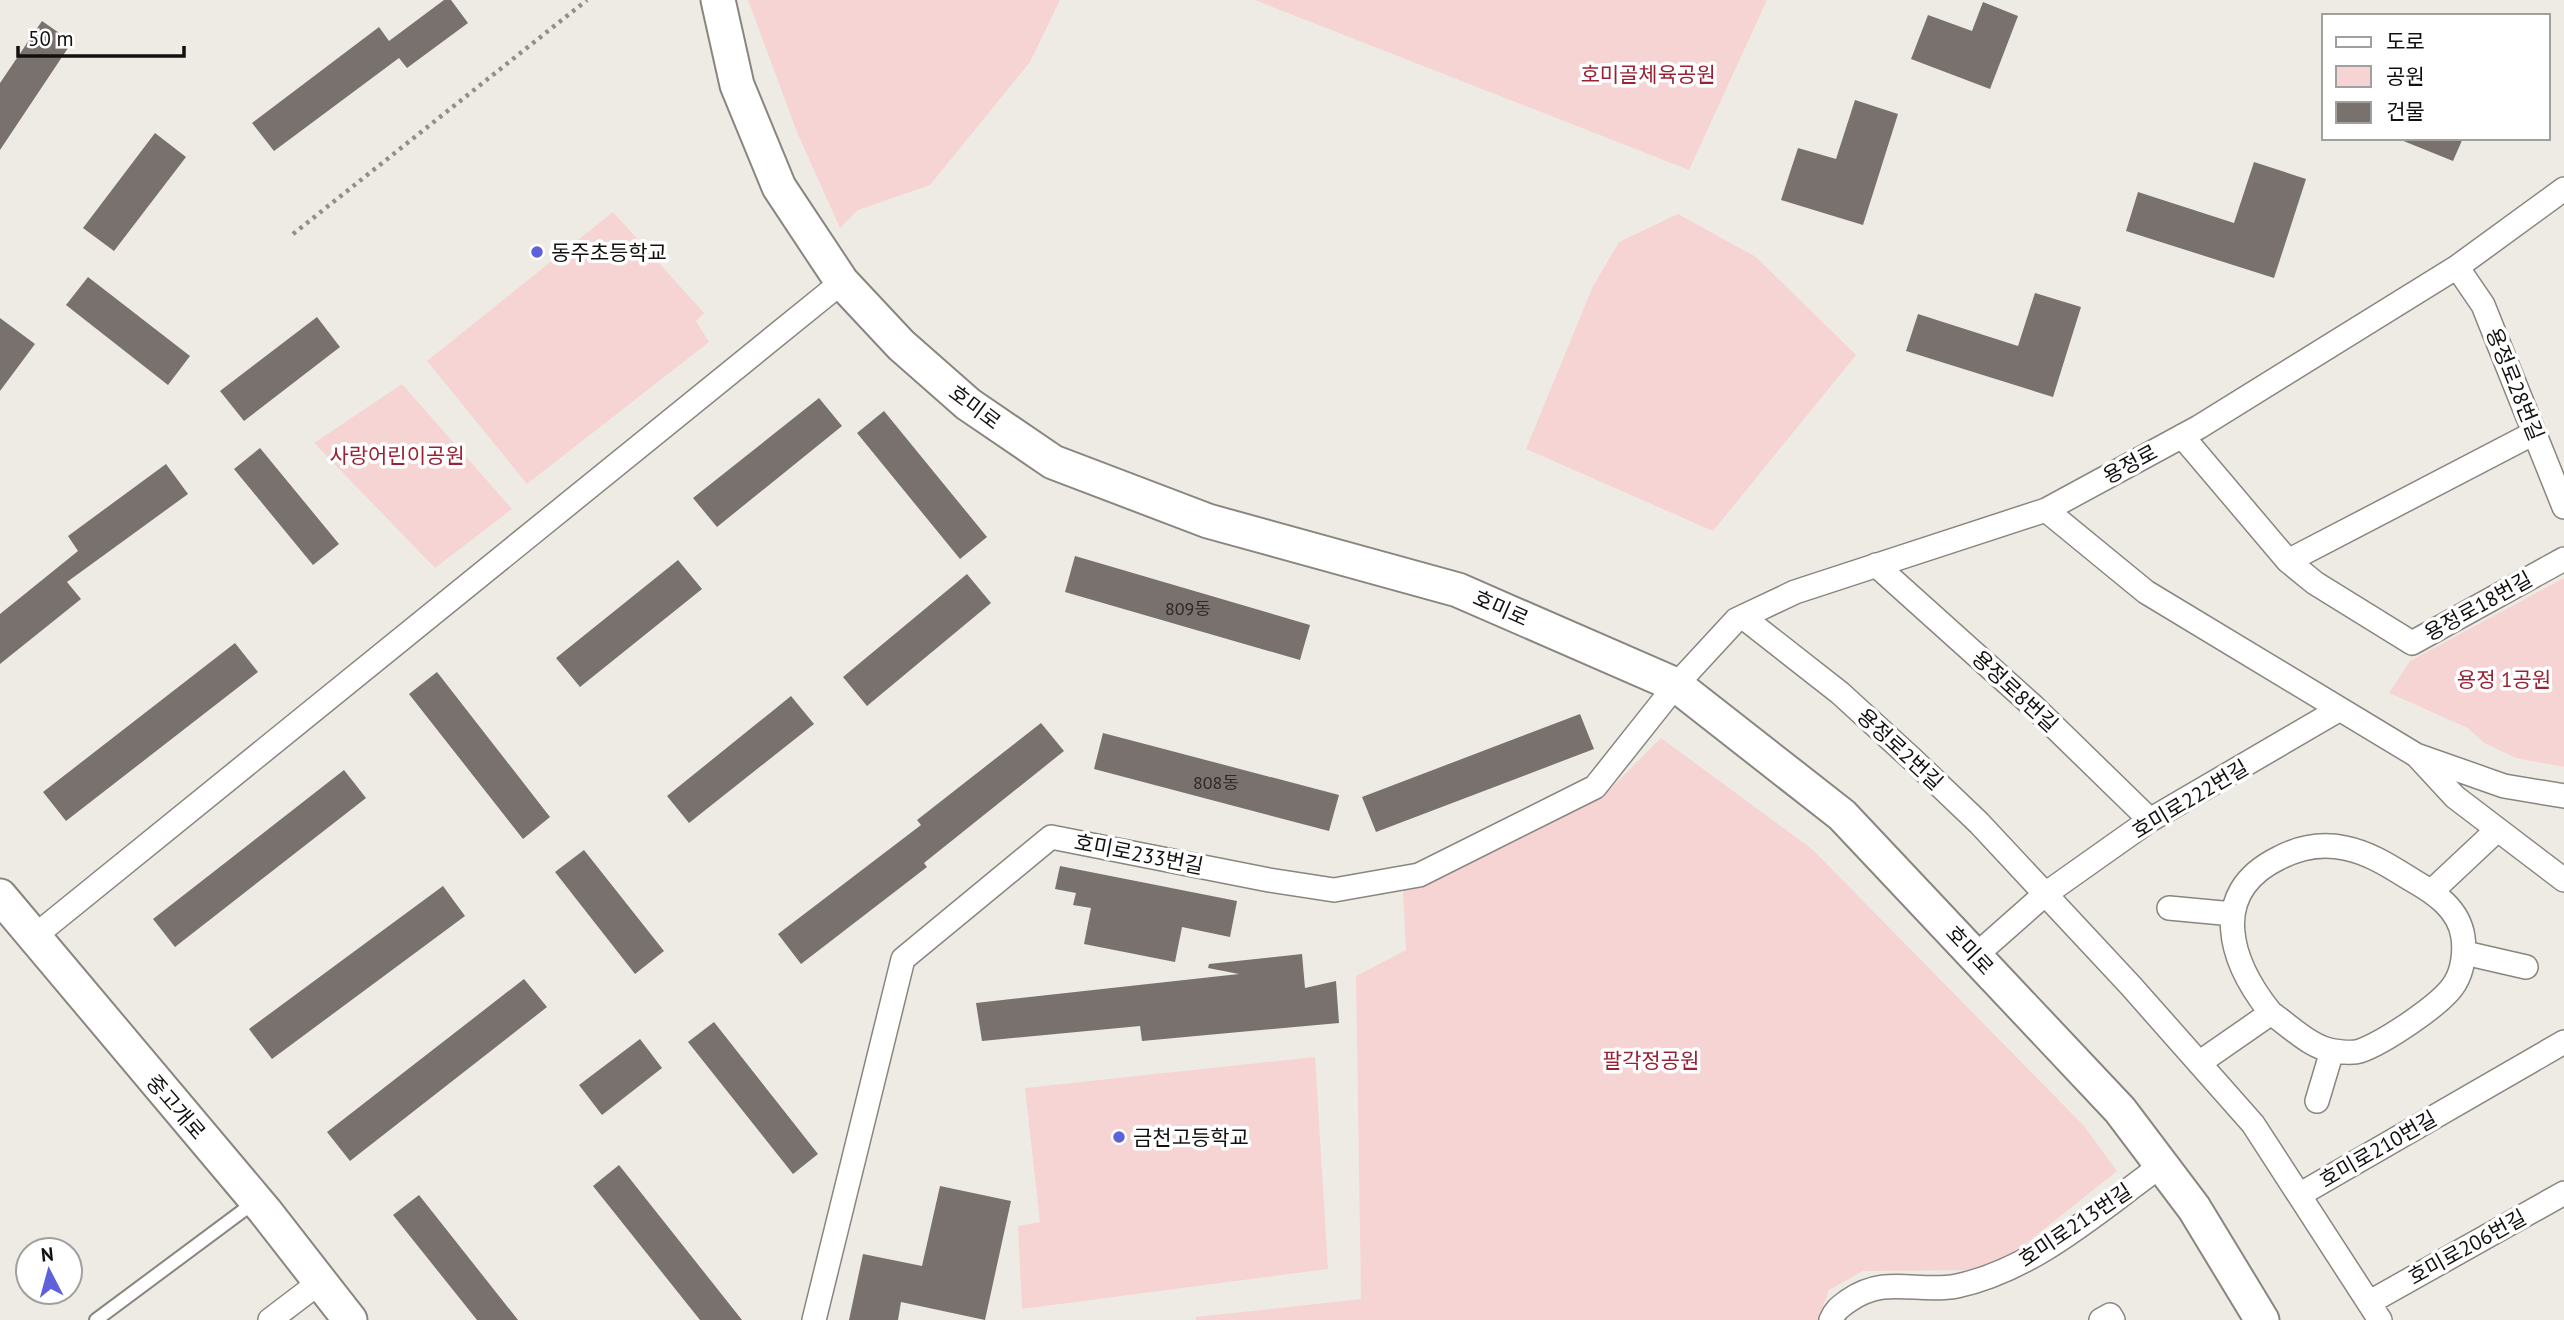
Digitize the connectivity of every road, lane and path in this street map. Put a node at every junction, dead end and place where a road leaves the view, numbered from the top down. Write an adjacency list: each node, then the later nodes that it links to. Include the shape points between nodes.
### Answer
1 (587, 0): 4 (path)
2 (718, 0): 6 (street, 호미로, via 737,85 779,187)
3 (2564, 189): 5 (street, 용정로)
4 (293, 234)
5 (2456, 267): 7 (street, 용정로28번길, via 2483,305); 8 (street, 용정로)
6 (842, 282): 15 (street, 호미로, via 901,345 968,404 1054,462 1208,521 1458,590); 27 (street)
7 (2534, 433): 9 (street, 용정로28번길); 12 (street)
8 (2182, 436): 10 (street, 용정로); 12 (street, 용정로18번길)
9 (2564, 507)
10 (2046, 510): 13 (street, 용정로); 16 (street, via 2146,592)
11 (2564, 559): 12 (street, 용정로18번길, via 2412,643)
12 (2288, 561)
13 (1876, 565): 14 (street, 용정로, via 1795,592); 19 (street, 용정로8번길, via 2033,706)
14 (1743, 617): 15 (street, 용정로); 23 (street, 용정로2번길, via 1840,693 1911,758 1979,823)
15 (1676, 685): 29 (street, 호미로, via 1842,815); 45 (street, 호미로233번길, via 1595,787 1419,875 1334,890 1051,836 903,959)
16 (2340, 709): 17 (street); 19 (street, 호미로222번길)
17 (2416, 755): 18 (street, via 2504,786); 20 (street, via 2455,797)
18 (2564, 796)
19 (2150, 820): 23 (street, 호미로222번길)
20 (2497, 830): 21 (street); 22 (street)
21 (2564, 880)
22 (2432, 891): 26 (street, via 2376,858 2345,848 2312,845 2259,868 2236,895); 28 (street, via 2461,925)
23 (2044, 895): 29 (street, 호미로222번길); 34 (street)
24 (0, 896): 27 (street, 중고개로)
25 (2169, 908): 26 (street)
26 (2233, 914): 31 (street, via 2235,950 2251,988)
27 (36, 935): 39 (street, 중고개로, via 102,1021)
28 (2465, 953): 30 (street); 33 (street, via 2455,984 2433,1005 2360,1051)
29 (1975, 956): 36 (street, 호미로, via 2120,1111)
30 (2526, 967)
31 (2271, 1013): 33 (street, via 2310,1042); 34 (street)
32 (2564, 1042): 38 (street, 호미로210번길)
33 (2332, 1051): 35 (street)
34 (2199, 1063): 38 (street, 호미로210번길, via 2253,1124)
35 (2317, 1101)
36 (2162, 1165): 46 (street, 호미로213번길, via 2031,1259 1991,1278 1952,1287 1886,1285 1858,1294 1835,1310); 49 (street, 호미로, via 2194,1208)
37 (2564, 1193): 41 (street, 호미로206번길)
38 (2299, 1195): 41 (street)
39 (256, 1201): 40 (street, 중고개로); 42 (lane)
40 (320, 1282): 43 (street); 44 (street, 중고개로)
41 (2375, 1311)
42 (96, 1320)
43 (270, 1320)
44 (350, 1320)
45 (814, 1320)
46 (1831, 1320)
47 (2101, 1320): 48 (street, via 2110,1315)
48 (2113, 1320)
49 (2262, 1320)

